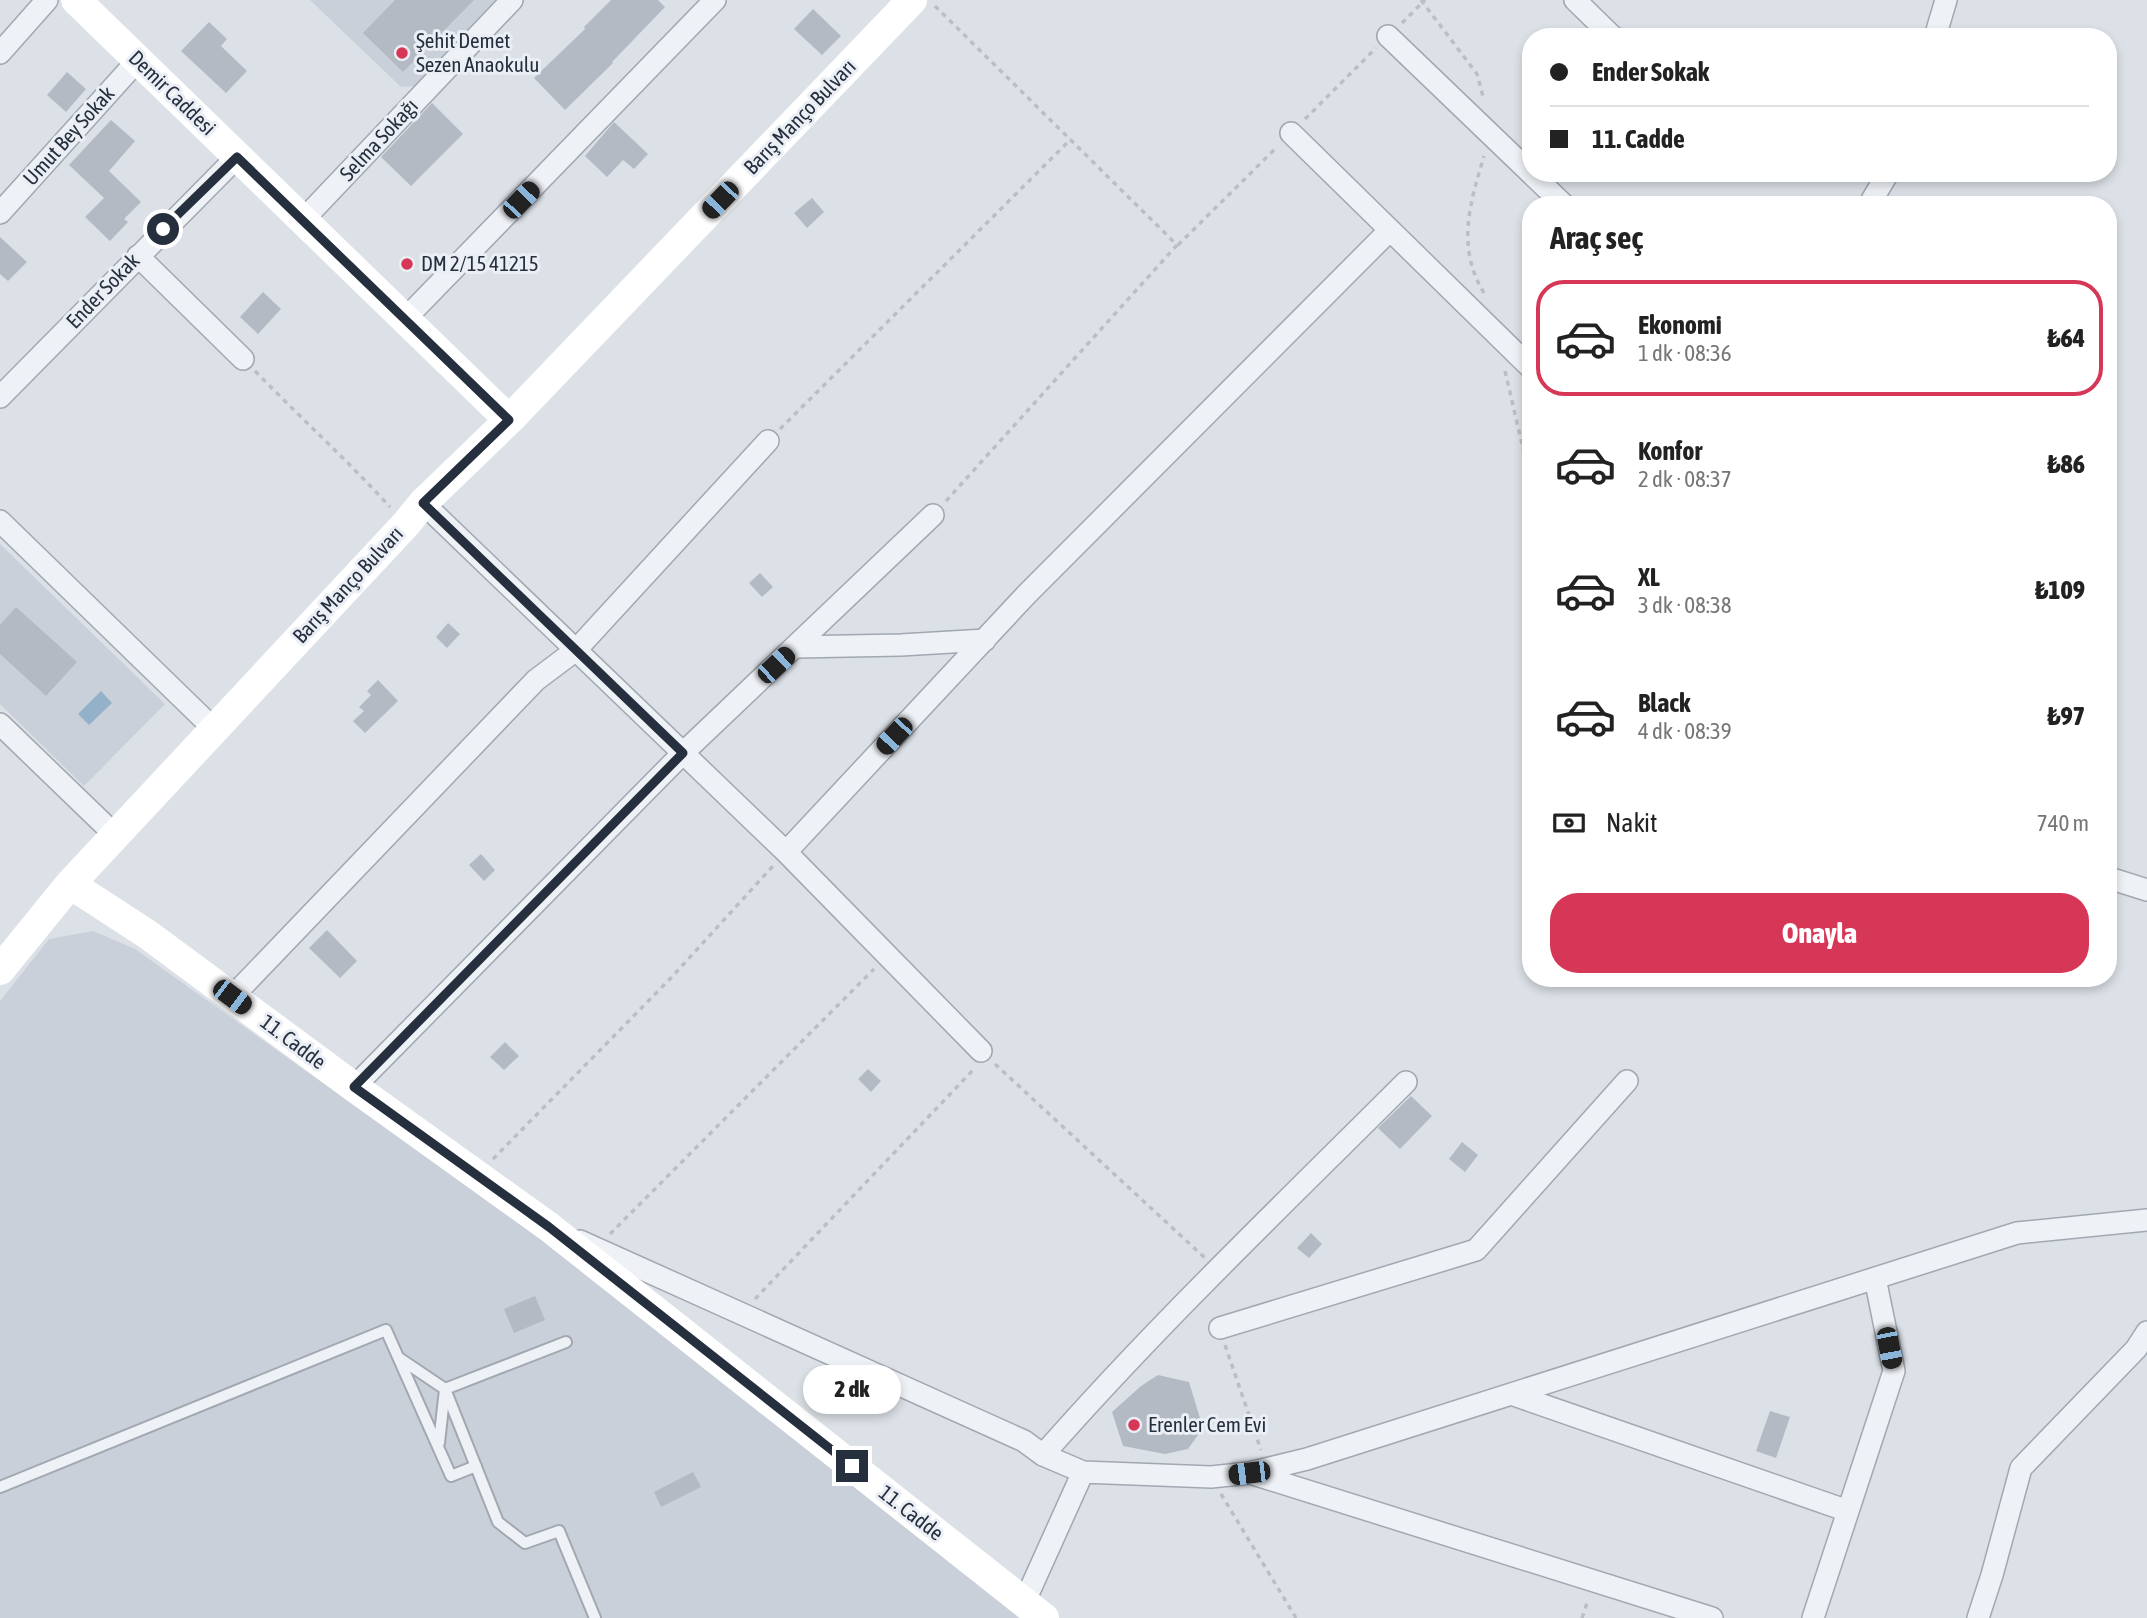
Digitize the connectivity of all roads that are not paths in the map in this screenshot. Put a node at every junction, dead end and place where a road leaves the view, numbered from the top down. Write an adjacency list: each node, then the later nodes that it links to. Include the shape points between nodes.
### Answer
1 (47, 0): 11 (street)
2 (76, 0): 12 (street, Demir Caddesi)
3 (512, 0): 19 (street, Selma Sokağı)
4 (715, 0): 22 (street)
5 (912, 0): 26 (street, Barış Manço Bulvarı)
6 (1575, 0): 8 (street)
7 (1946, 0): 9 (street)
8 (1604, 28)
9 (1938, 28)
10 (1388, 36): 15 (street)
11 (0, 53)
12 (138, 60): 14 (street, Demir Caddesi); 18 (street, Umut Bey Sokak)
13 (1291, 133): 20 (street)
14 (237, 157): 19 (street, Demir Caddesi); 21 (street, Ender Sokak)
15 (1522, 165)
16 (1540, 182): 17 (street)
17 (1554, 196)
18 (0, 213)
19 (303, 220): 22 (street, Demir Caddesi)
20 (1390, 230): 24 (street); 31 (street)
21 (138, 256): 23 (street); 25 (street, Ender Sokak)
22 (405, 319): 26 (street, Demir Caddesi)
23 (243, 359)
24 (1522, 359)
25 (0, 397)
26 (509, 420): 28 (street, Barış Manço Bulvarı)
27 (768, 440): 33 (street)
28 (414, 514): 33 (street); 35 (street, Barış Manço Bulvarı)
29 (933, 515): 32 (street)
30 (0, 521): 35 (street)
31 (985, 639): 32 (street); 38 (street)
32 (795, 647): 36 (street)
33 (576, 650): 36 (street); 43 (street, via 536,680)
34 (0, 724): 37 (street)
35 (214, 729): 37 (street, Barış Manço Bulvarı)
36 (683, 753): 38 (street); 47 (street)
37 (115, 835): 40 (street, Barış Manço Bulvarı)
38 (786, 852): 44 (street)
39 (2117, 881): 41 (street)
40 (70, 884): 42 (street, Barış Manço Bulvarı); 43 (street, 11. Cadde)
41 (2147, 890)
42 (0, 970)
43 (232, 997): 47 (street, 11. Cadde)
44 (984, 1054)
45 (1627, 1081): 51 (street, via 1476,1250)
46 (1406, 1082): 58 (street, via 1217,1269)
47 (354, 1087): 49 (street, 11. Cadde)
48 (2147, 1220): 50 (street, via 2017,1233)
49 (549, 1227): 58 (street, via 1024,1441); 64 (street, 11. Cadde)
50 (1875, 1278): 56 (street); 63 (street, via 1894,1371)
51 (1220, 1328)
52 (2147, 1332): 68 (street, via 2021,1468)
53 (566, 1342): 55 (lane)
54 (399, 1358): 55 (lane); 57 (lane); 62 (lane, via 386,1330)
55 (445, 1389): 57 (lane); 59 (lane)
56 (1511, 1394): 60 (street); 63 (street)
57 (438, 1446): 59 (lane, via 452,1476)
58 (1043, 1455): 61 (street)
59 (476, 1466): 65 (lane, via 498,1522 525,1543 559,1531)
60 (1259, 1471): 61 (street, via 1211,1477); 66 (street)
61 (1083, 1472): 64 (street)
62 (0, 1487)
63 (1848, 1511): 67 (street)
64 (1034, 1611)
65 (595, 1618)
66 (1712, 1618)
67 (1813, 1618)
68 (1978, 1618)

